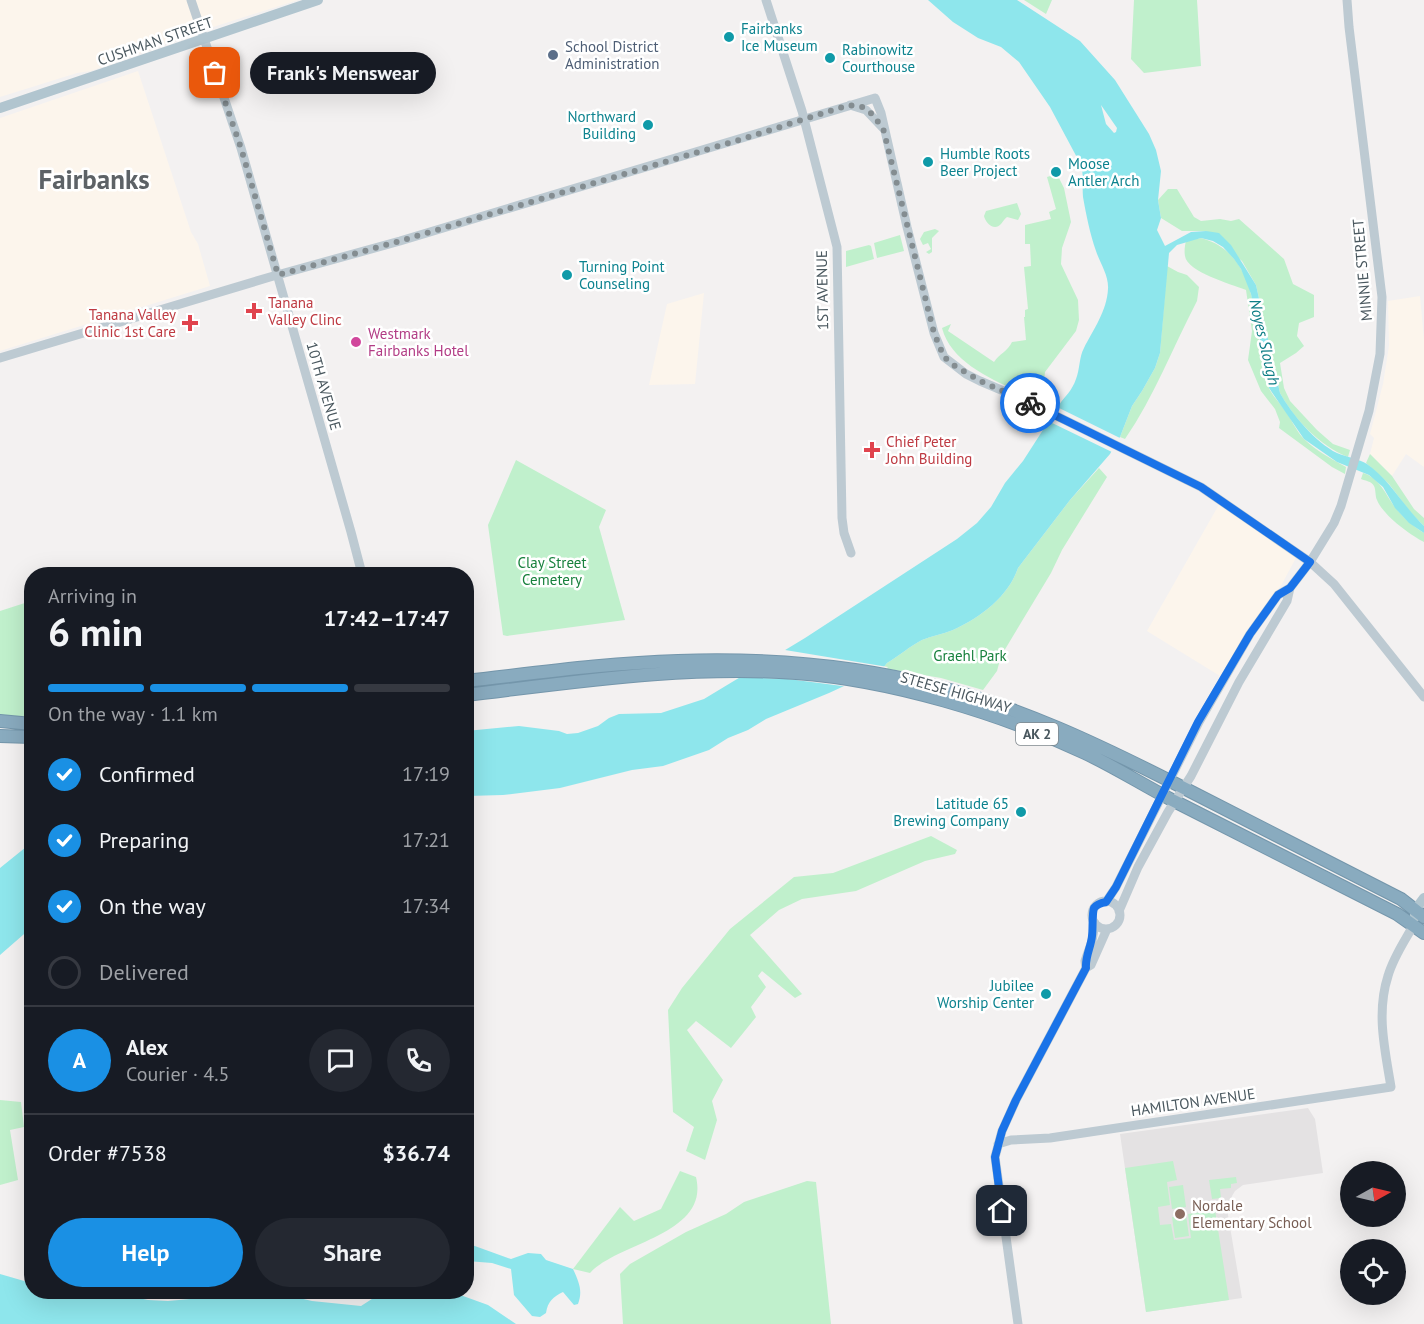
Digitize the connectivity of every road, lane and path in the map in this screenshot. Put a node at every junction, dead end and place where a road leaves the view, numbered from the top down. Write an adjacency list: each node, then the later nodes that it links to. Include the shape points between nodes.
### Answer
1 (191, 0): 5 (street, 10TH AVENUE)
2 (318, 0): 5 (main road, CUSHMAN STREET)
3 (766, 0): 8 (street, 1ST AVENUE)
4 (1347, 0): 13 (street, MINNIE STREET, via 1382,308 1380,354 1349,483 1334,523)
5 (204, 39): 7 (main road, CUSHMAN STREET); 10 (street, 10TH AVENUE)
6 (849, 105): 8 (street); 9 (street, via 870,112); 9 (street, via 875,98)
7 (0, 108)
8 (803, 118): 10 (street); 12 (street, 1ST AVENUE, via 837,247 842,518)
9 (883, 128): 13 (street, via 944,357 966,374 1201,487)
10 (278, 275): 11 (street); 14 (street, 10TH AVENUE)
11 (0, 358)
12 (851, 553)
13 (1310, 562): 15 (street, MINNIE STREET); 18 (street, via 1334,584)
14 (360, 567)
15 (1290, 588): 23 (street, via 1278,595 1250,634 1198,722); 24 (street, via 1287,601)
16 (474, 680): 23 (highway, STEESE HIGHWAY / AK 2, via 680,661 845,669 938,686 1022,713)
17 (474, 693): 25 (highway, STEESE HIGHWAY / AK 2, via 650,674 727,670 798,674 891,688 991,716 1061,742)
18 (1424, 697)
19 (1, 721): 20 (highway)
20 (24, 723)
21 (3, 736): 22 (highway)
22 (24, 737)
23 (1170, 781): 24 (highway, STEESE HIGHWAY / AK 2); 25 (street)
24 (1183, 788): 26 (street); 30 (highway, STEESE HIGHWAY / AK 2, via 1401,899)
25 (1163, 795): 26 (highway, STEESE HIGHWAY / AK 2); 28 (street)
26 (1174, 801): 29 (street); 32 (highway, STEESE HIGHWAY / AK 2, via 1397,914)
27 (1424, 898): 30 (main road)
28 (1106, 902): 29 (street, via 1116,905); 31 (street, via 1094,908)
29 (1119, 911): 33 (street, via 1118,924)
30 (1421, 915): 32 (main road)
31 (1095, 923): 33 (street); 35 (street)
32 (1413, 926): 34 (highway, STEESE HIGHWAY / AK 2); 36 (street, HAMILTON AVENUE, via 1388,974 1382,1004 1381,1023 1391,1088)
33 (1107, 929): 35 (street)
34 (1424, 933)
35 (1086, 968): 36 (street, via 1016,1100)
36 (998, 1144): 37 (street, via 995,1157)
37 (1018, 1324)

